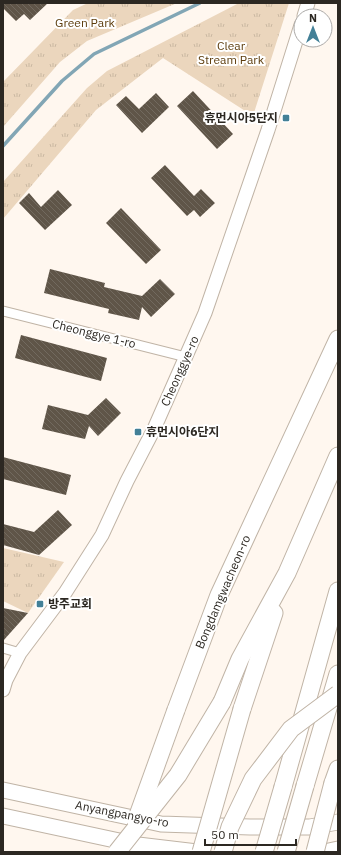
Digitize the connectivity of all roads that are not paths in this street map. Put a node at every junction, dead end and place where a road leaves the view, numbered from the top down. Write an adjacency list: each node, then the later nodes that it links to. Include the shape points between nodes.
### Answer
1 (294, 48): 4 (street, Cheonggye-ro, via 213,291)
2 (3, 311): 4 (street, Cheonggye 1-ro)
3 (338, 339): 19 (highway, Bongdamgwacheon-ro, bridge, via 219,595)
4 (186, 357): 9 (street, Cheonggye-ro, via 102,535 65,594)
5 (338, 456): 6 (highway)
6 (287, 573): 18 (highway, bridge, via 240,659 222,702 178,775); 21 (highway, bridge, via 242,709)
7 (338, 591): 23 (highway, bridge)
8 (3, 648): 9 (street)
9 (20, 653): 11 (street, Cheonggye-ro)
10 (338, 674): 24 (highway, bridge)
11 (3, 690)
12 (338, 694): 22 (highway, bridge, via 291,729 253,779 230,827)
13 (336, 776): 25 (highway, bridge)
14 (3, 790): 16 (main road, Anyangpangyo-ro, via 161,824 310,827)
15 (3, 816): 20 (main road, via 138,845)
16 (338, 822)
17 (338, 849): 26 (main road)
18 (117, 852)
19 (124, 852)
20 (197, 852)
21 (201, 852)
22 (223, 852)
23 (264, 852)
24 (286, 852)
25 (315, 852)
26 (324, 852)

